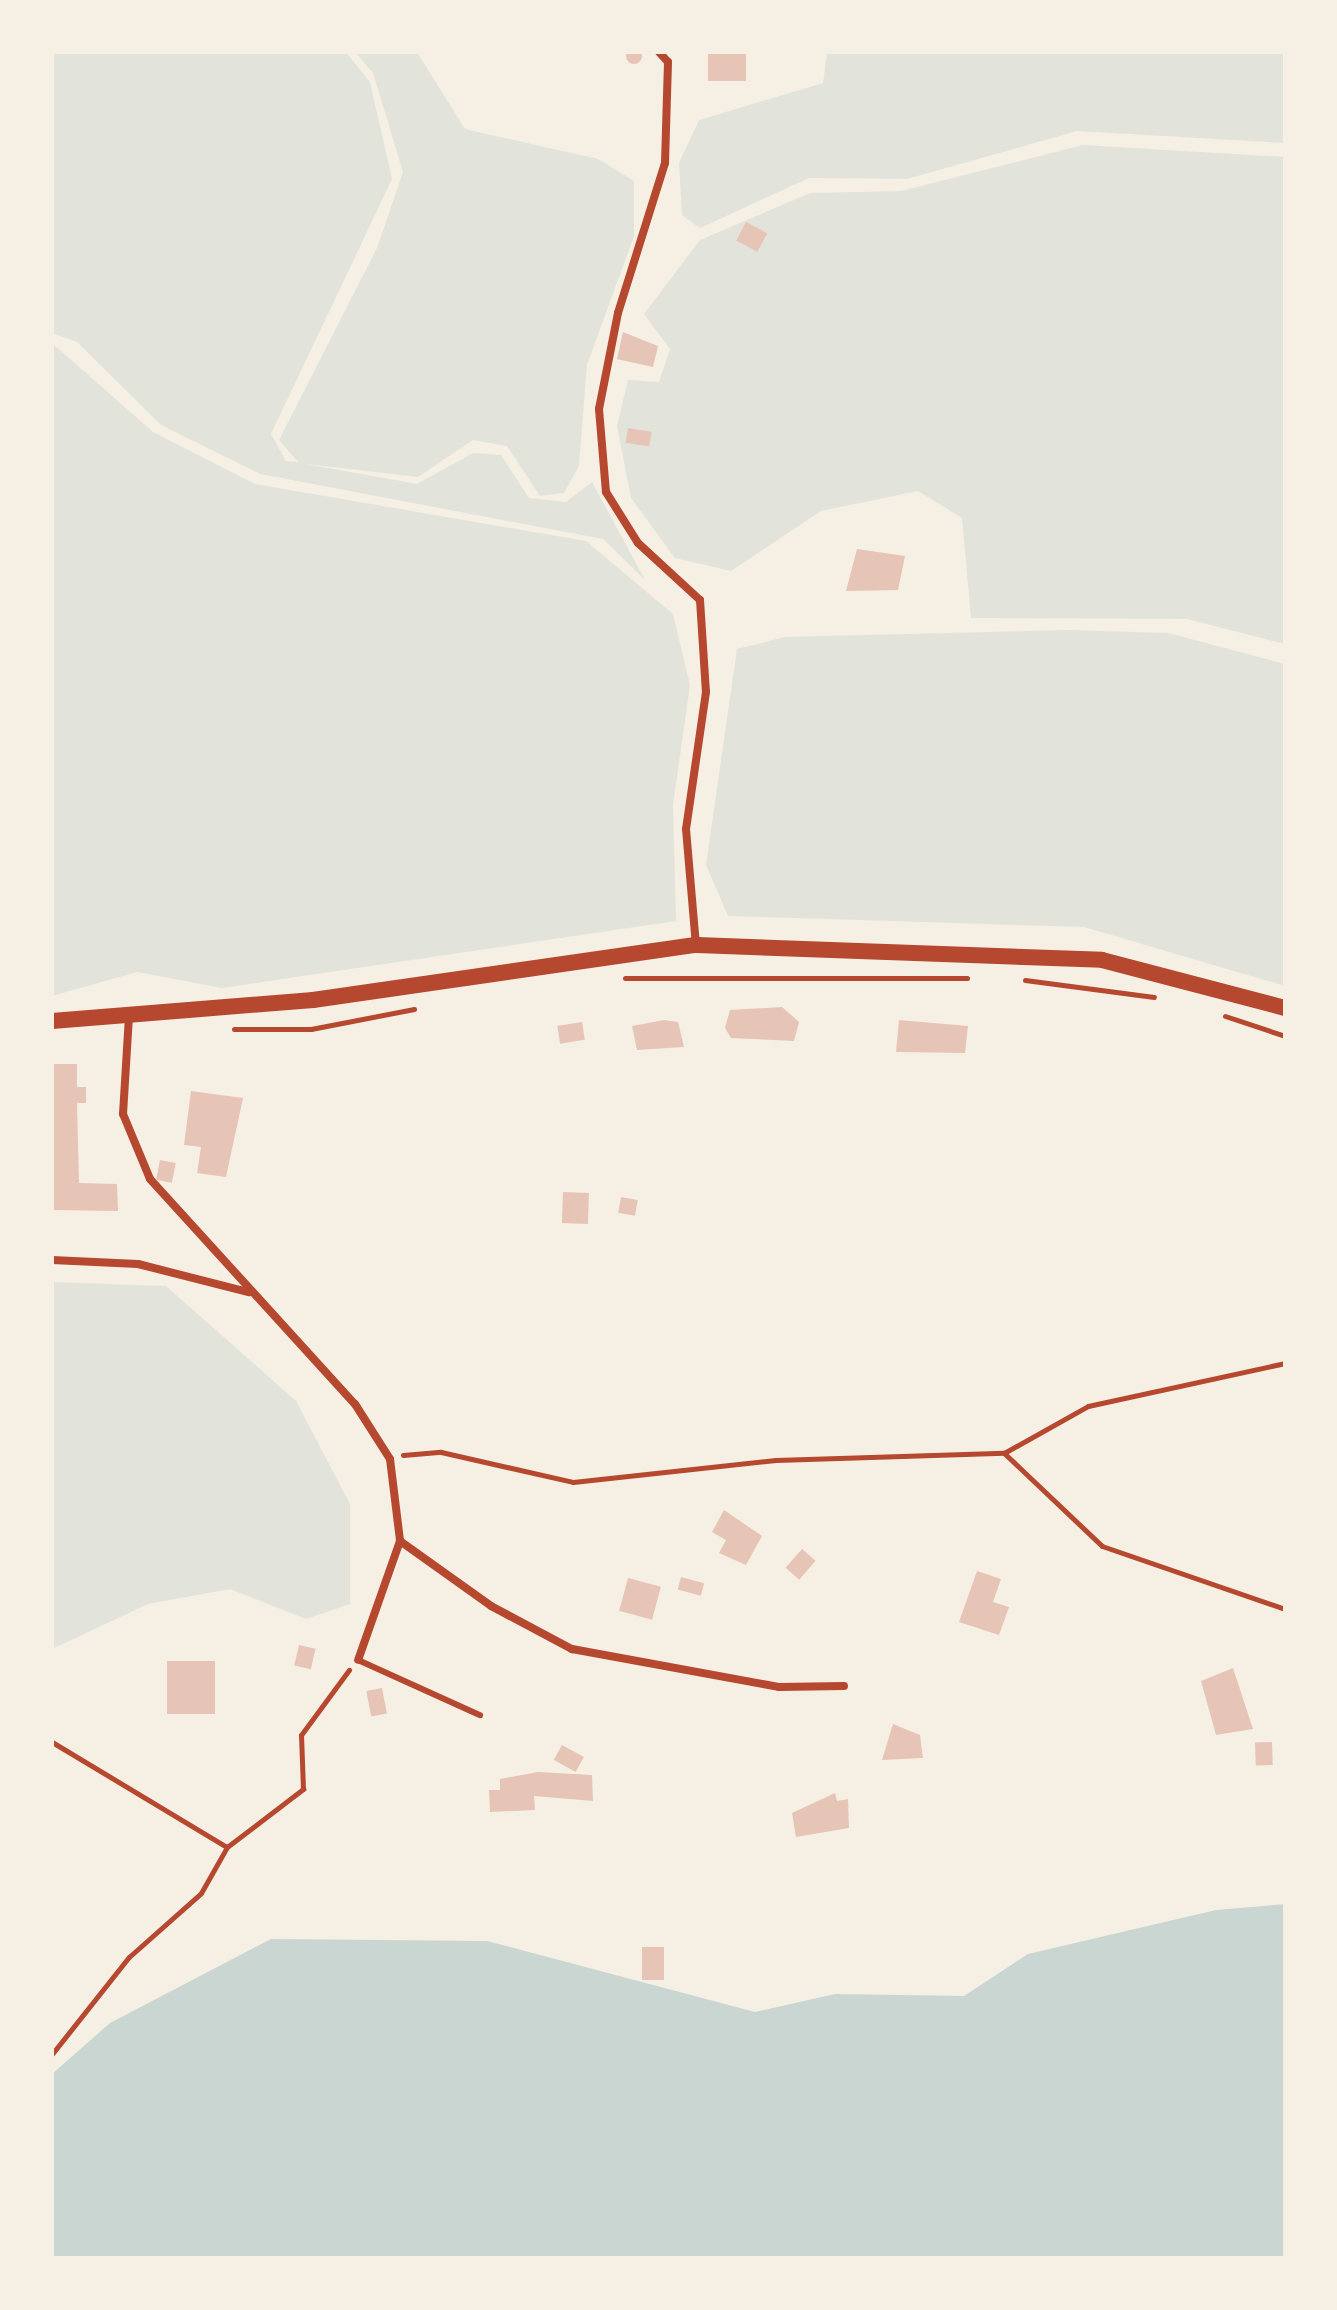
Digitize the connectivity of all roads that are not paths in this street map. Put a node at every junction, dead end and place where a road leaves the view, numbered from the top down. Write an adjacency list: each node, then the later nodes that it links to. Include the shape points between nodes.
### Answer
1 (659, 52): 2 (street, via 668,62 665,163 618,313 599,409 606,492 638,543 700,600 706,692 686,829)
2 (697, 945): 3 (main road, via 1102,960); 4 (main road, via 313,1000)
3 (1285, 1008)
4 (129, 1016): 5 (main road); 7 (street, via 123,1114 137,1156 188,1229)
5 (52, 1021)
6 (52, 1260): 7 (street, via 138,1264)
7 (249, 1292): 8 (street, via 355,1404 390,1459)
8 (400, 1541): 9 (street); 10 (street, via 491,1606 572,1649 779,1687)
9 (358, 1660): 11 (lane)
10 (844, 1686)
11 (480, 1715)

